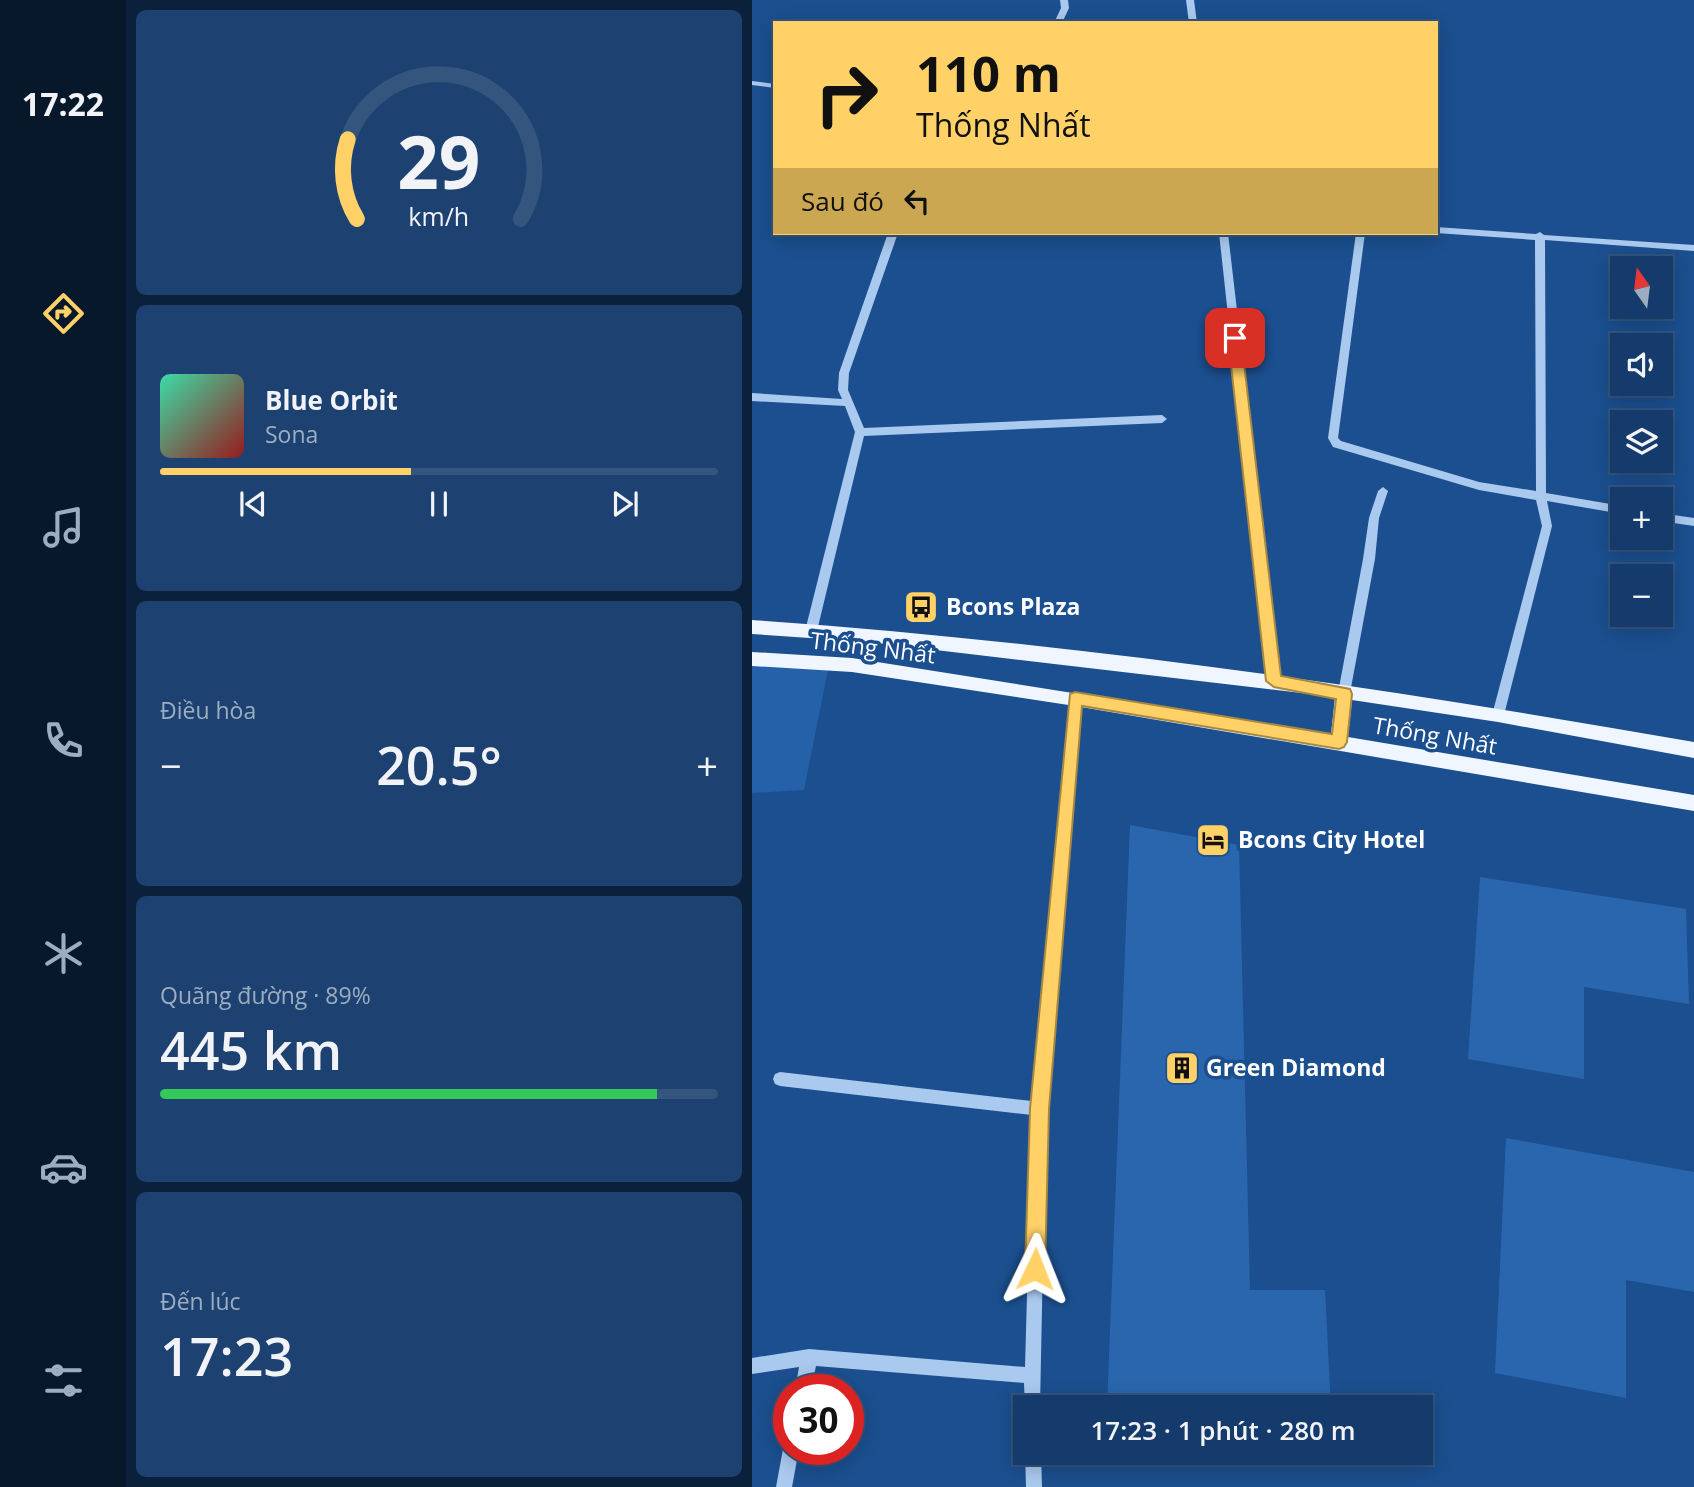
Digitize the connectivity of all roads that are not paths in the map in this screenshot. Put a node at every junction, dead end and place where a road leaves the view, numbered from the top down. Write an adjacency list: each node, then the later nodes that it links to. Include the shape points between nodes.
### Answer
1 (1064, 0): 3 (street)
2 (1190, 0): 4 (street)
3 (1059, 21)
4 (1193, 21)
5 (752, 83): 6 (street)
6 (773, 86)
7 (1438, 230): 11 (street)
8 (892, 235): 14 (street, via 844,373)
9 (1223, 235): 25 (street)
10 (1361, 235): 18 (street, via 1333,438 1337,444 1466,482)
11 (1540, 235): 12 (street); 18 (street)
12 (1694, 248)
13 (752, 397): 14 (street)
14 (848, 404): 16 (street)
15 (1162, 419): 16 (street)
16 (860, 432): 23 (street)
17 (1383, 491): 26 (street, via 1374,518)
18 (1541, 497): 19 (street); 28 (street, via 1546,526)
19 (1610, 508)
20 (1673, 519): 21 (street)
21 (1694, 522)
22 (752, 627): 23 (main road, Thống Nhất)
23 (811, 631): 25 (main road, Thống Nhất)
24 (752, 659): 27 (main road, Thống Nhất, via 852,665)
25 (1274, 681): 26 (main road, Thống Nhất)
26 (1344, 694): 28 (main road, Thống Nhất); 29 (main road)
27 (1075, 699): 29 (main road, Thống Nhất); 33 (street)
28 (1498, 715): 30 (main road, Thống Nhất)
29 (1339, 742): 31 (main road, Thống Nhất)
30 (1694, 750)
31 (1694, 803)
32 (779, 1079): 33 (street)
33 (1039, 1109): 37 (street)
34 (809, 1357): 35 (street); 36 (street); 37 (street)
35 (752, 1366)
36 (806, 1374)
37 (1032, 1376): 38 (street)
38 (1032, 1395)
39 (788, 1465): 41 (street)
40 (1033, 1465): 42 (street)
41 (784, 1487)
42 (1034, 1487)

